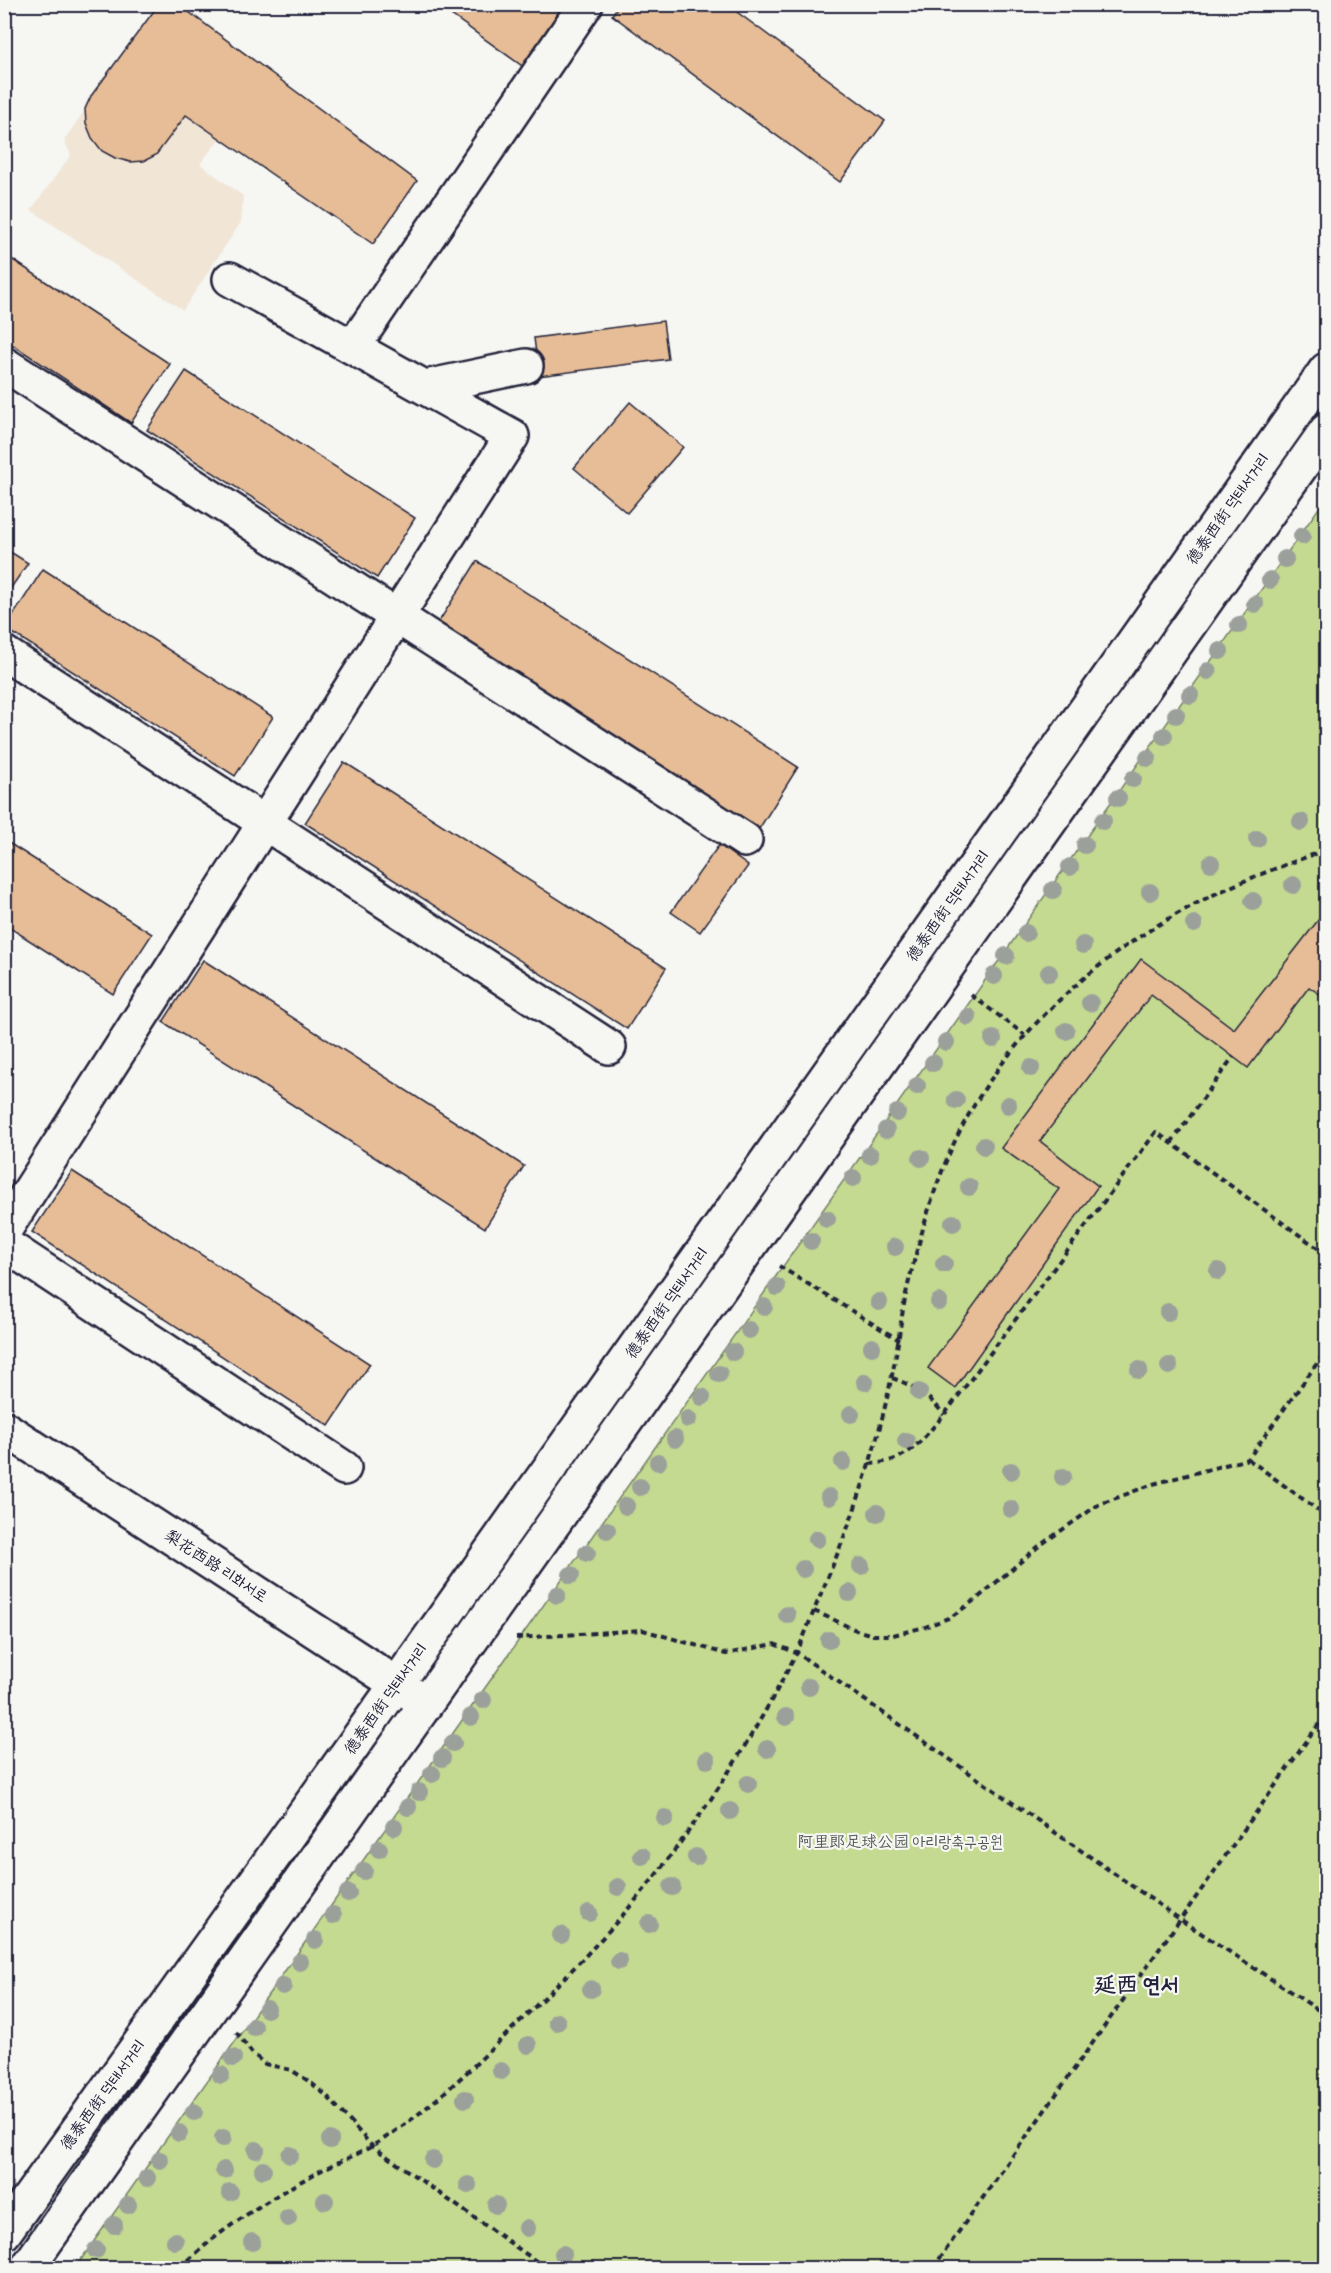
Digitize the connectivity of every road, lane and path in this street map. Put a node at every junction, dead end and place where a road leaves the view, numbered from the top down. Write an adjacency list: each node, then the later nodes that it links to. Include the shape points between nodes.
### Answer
1 (586, 4): 3 (street)
2 (230, 279): 3 (street)
3 (353, 347): 7 (street)
4 (4, 363): 9 (street)
5 (526, 366): 7 (street)
6 (1326, 370): 35 (street, 德泰西街 덕태서거리)
7 (426, 387): 9 (street, via 513,436)
8 (1326, 431): 36 (street, 德泰西街 덕태서거리)
9 (398, 616): 11 (street); 12 (street)
10 (4, 653): 11 (street)
11 (265, 823): 16 (street); 19 (street)
12 (745, 840)
13 (1326, 850): 15 (path, via 1256,876 1173,916 1114,955)
14 (965, 991): 15 (path)
15 (1025, 1035): 23 (path, via 961,1128 940,1176 908,1284)
16 (609, 1047)
17 (1233, 1057): 18 (path)
18 (1171, 1143): 21 (path); 26 (path, via 1156,1132)
19 (4, 1231)
20 (4, 1244): 30 (street)
21 (1326, 1254)
22 (773, 1262): 23 (path)
23 (898, 1340): 25 (path)
24 (1326, 1351): 28 (path)
25 (892, 1378): 26 (path, via 908,1383); 29 (path)
26 (944, 1415): 29 (path, via 901,1458)
27 (4, 1428): 35 (street, 梨花西路 리화서로)
28 (1248, 1459): 31 (path); 32 (path, via 1153,1484 1098,1505 1039,1546 951,1617 925,1627 893,1635 873,1635)
29 (869, 1464): 32 (path)
30 (344, 1468)
31 (1326, 1516)
32 (814, 1611): 34 (path)
33 (507, 1639): 34 (path, via 643,1630 726,1654 774,1644)
34 (797, 1653): 38 (path); 41 (path, via 707,1804 623,1916 468,2072)
35 (398, 1684): 36 (street, 梨花西路 리화서로); 42 (street, 德泰西街 덕태서거리)
36 (427, 1703): 43 (street, 德泰西街 덕태서거리)
37 (1326, 1714): 38 (path)
38 (1180, 1920): 39 (path); 46 (path)
39 (1326, 2015)
40 (232, 2026): 41 (path, via 265,2064 291,2070 327,2096)
41 (372, 2146): 44 (path, via 308,2178 238,2221); 45 (path)
42 (4, 2233)
43 (27, 2268)
44 (181, 2268)
45 (546, 2268)
46 (933, 2268)

